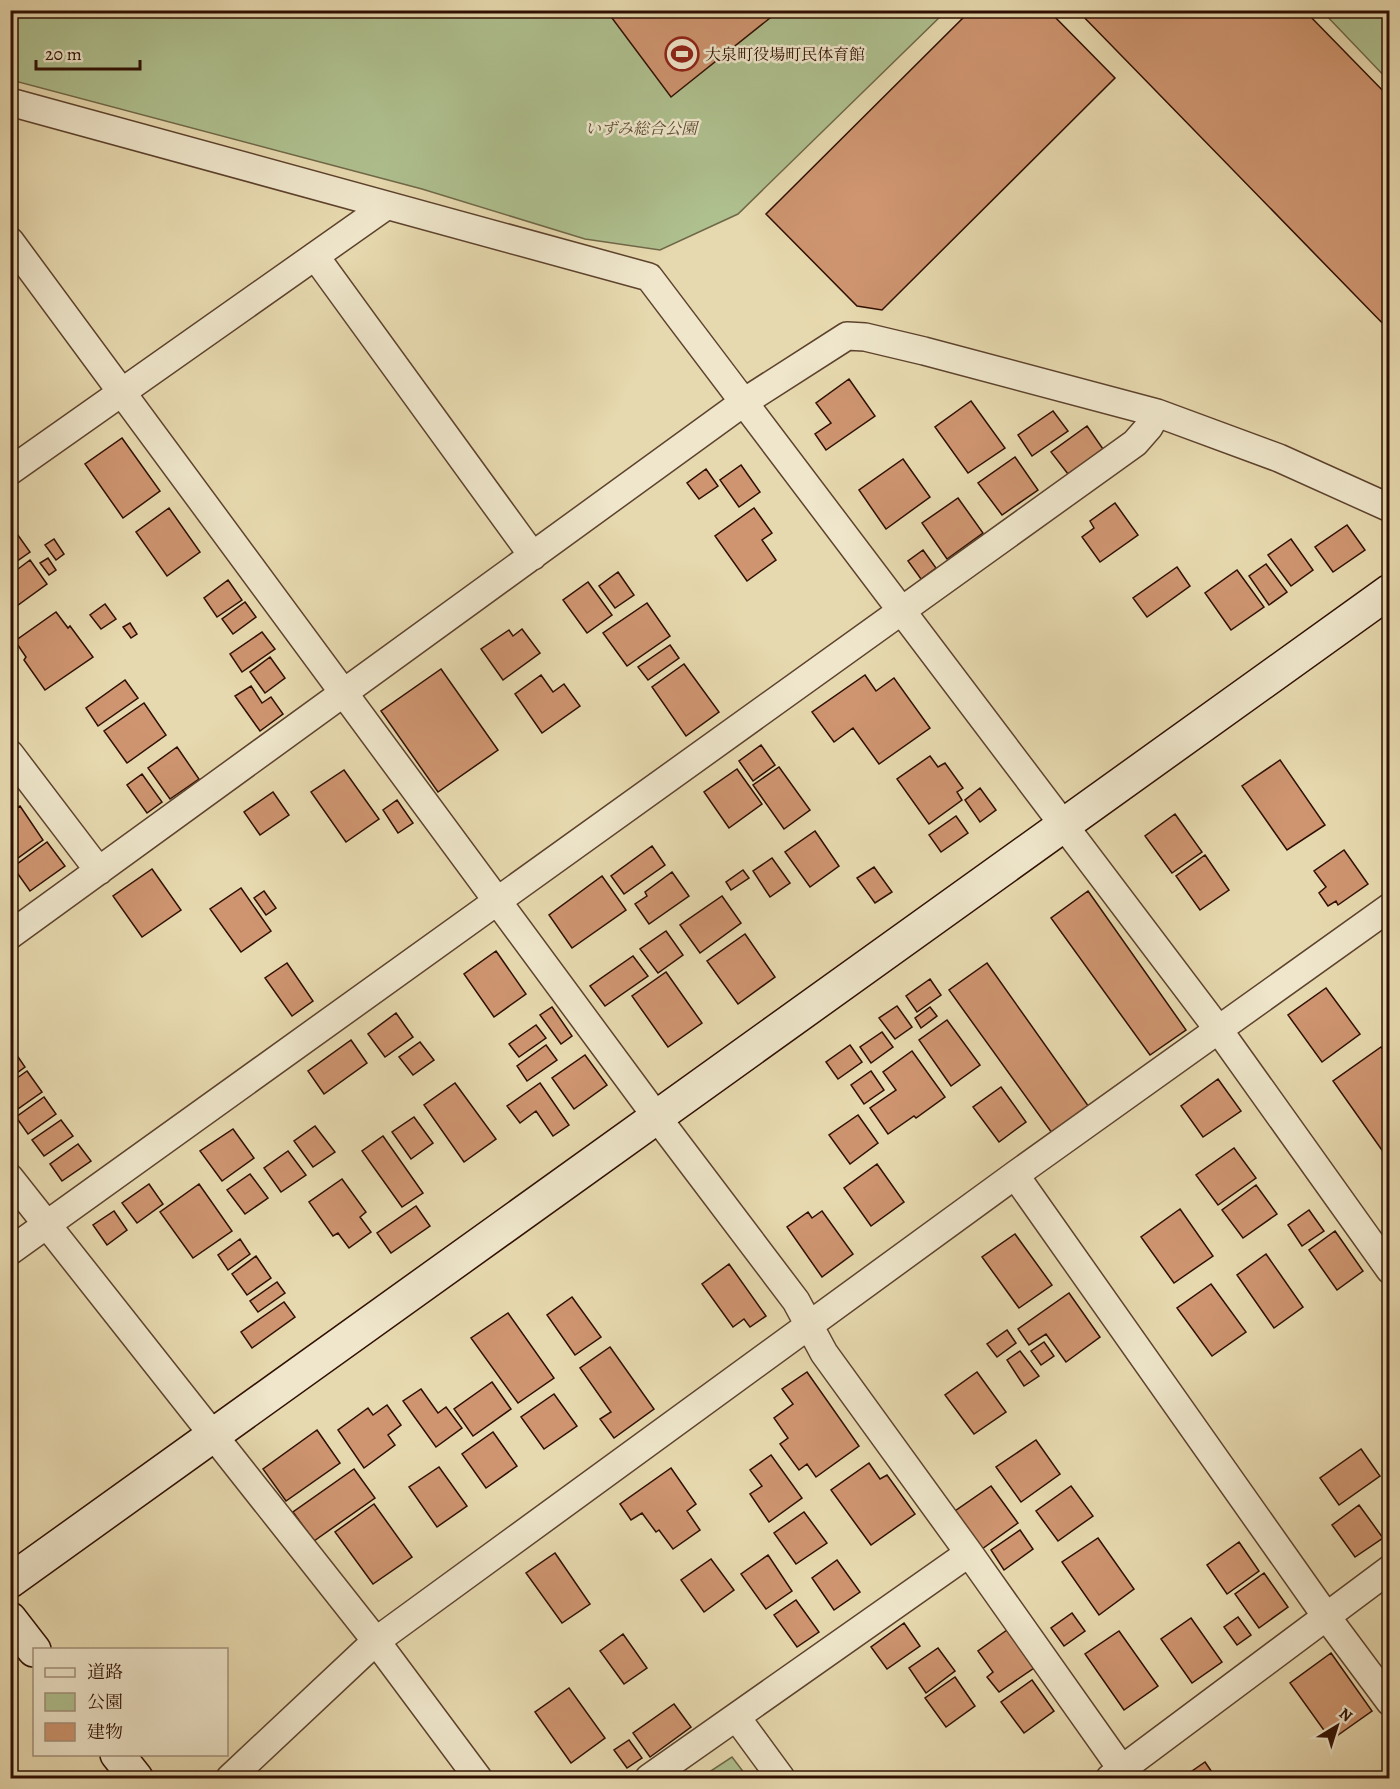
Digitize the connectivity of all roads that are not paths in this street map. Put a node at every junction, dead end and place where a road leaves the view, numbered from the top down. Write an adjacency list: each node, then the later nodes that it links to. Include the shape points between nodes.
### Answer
1 (10, 102): 2 (street)
2 (386, 206): 4 (street); 6 (street, via 649,277)
3 (10, 241): 5 (street)
4 (315, 256): 5 (street); 10 (street)
5 (122, 393): 8 (street); 13 (street)
6 (744, 402): 7 (street, via 847,336 924,351); 10 (street); 12 (street)
7 (1156, 413): 9 (street, via 1279,459); 12 (street, via 1135,444)
8 (10, 471)
9 (1389, 508)
10 (533, 556): 13 (street)
11 (1389, 591): 15 (street)
12 (902, 612): 15 (street); 17 (street)
13 (344, 693): 16 (street); 17 (street)
14 (10, 754): 16 (street)
15 (1063, 825): 20 (street); 21 (street)
16 (99, 871): 19 (street)
17 (497, 900): 21 (street); 24 (street)
18 (1389, 907): 20 (street)
19 (10, 935)
20 (1218, 1029): 22 (street); 26 (street)
21 (656, 1116): 27 (street, via 796,1301); 28 (street)
22 (1015, 1175): 27 (street); 32 (street)
23 (10, 1178): 24 (street)
24 (46, 1224): 25 (street); 28 (street)
25 (10, 1251)
26 (1389, 1270)
27 (809, 1325): 29 (street, via 824,1353); 34 (street)
28 (213, 1436): 31 (street); 34 (street)
29 (969, 1553): 37 (street); 39 (street)
30 (1389, 1569): 32 (street)
31 (10, 1581)
32 (1326, 1616): 36 (street); 39 (street)
33 (10, 1620): 35 (street)
34 (376, 1641): 41 (street); 42 (street)
35 (33, 1649)
36 (1389, 1702)
37 (737, 1718): 43 (street); 44 (street)
38 (118, 1756): 40 (street)
39 (1120, 1776)
40 (136, 1779)
41 (230, 1779)
42 (478, 1779)
43 (649, 1779)
44 (781, 1779)

